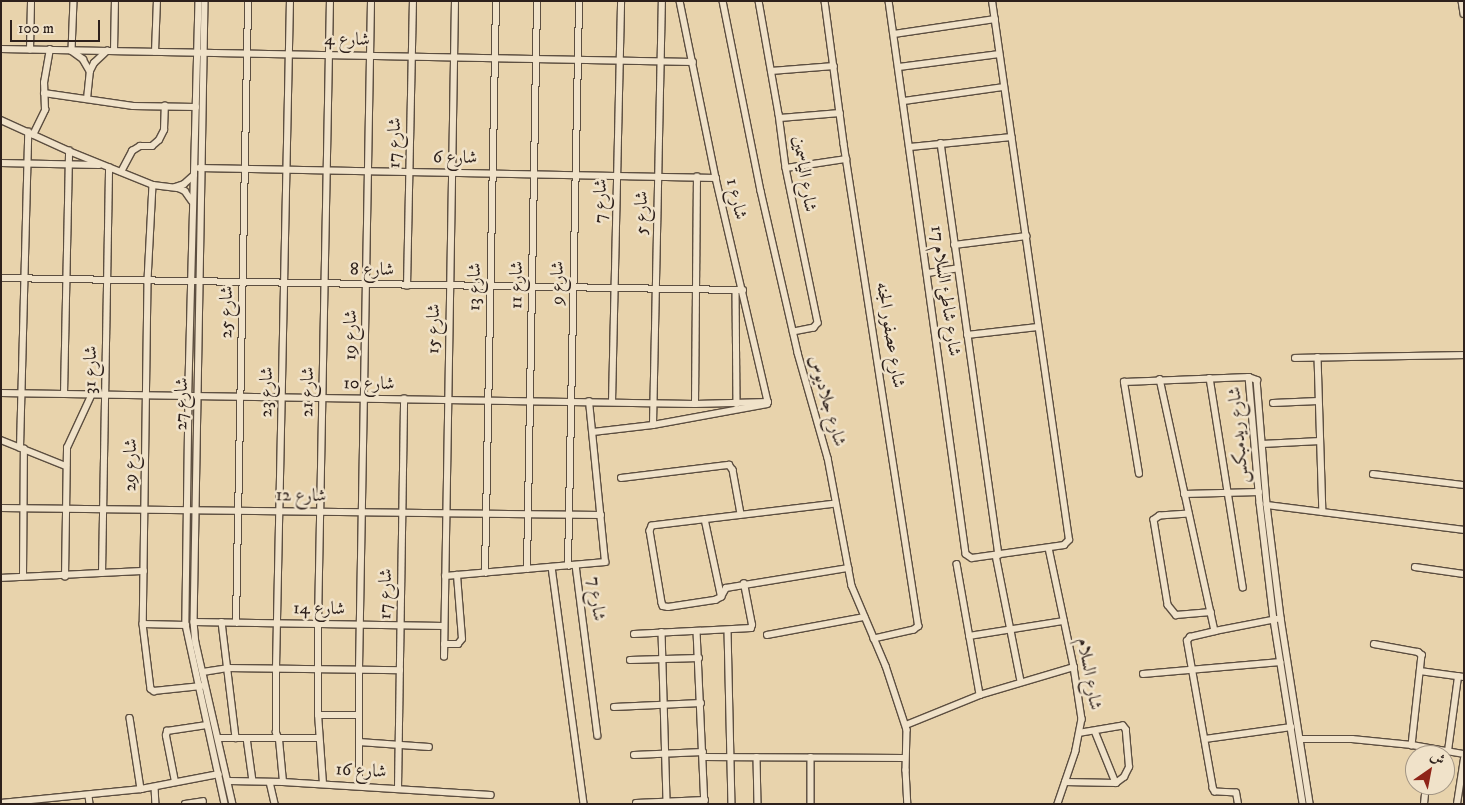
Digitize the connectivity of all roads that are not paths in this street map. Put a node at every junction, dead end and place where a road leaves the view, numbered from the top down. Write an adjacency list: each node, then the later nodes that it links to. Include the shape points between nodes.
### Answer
1 (31, 1): 29 (street)
2 (74, 1): 31 (street)
3 (115, 1): 33 (street)
4 (157, 1): 34 (street)
5 (198, 1): 35 (street, شارع 27)
6 (206, 1): 35 (street, شارع 27)
7 (248, 1): 36 (street, شارع 25)
8 (290, 1): 37 (street, شارع 23)
9 (330, 1): 39 (street, شارع 21)
10 (371, 1): 40 (street, شارع 19)
11 (413, 1): 41 (street, شارع 17)
12 (455, 1): 42 (street, شارع 15)
13 (496, 1): 43 (street, شارع 13)
14 (537, 1): 44 (street, شارع 11)
15 (579, 1): 45 (street, شارع 9)
16 (620, 1): 46 (street, شارع 7)
17 (662, 1): 47 (street, شارع 5)
18 (680, 1): 48 (street, شارع 1)
19 (723, 1): 118 (street, شارع جلاديوس)
20 (759, 1): 52 (street, شارع الياسمين)
21 (825, 1): 49 (street, شارع عصفور الجنه)
22 (889, 1): 27 (street, شارع شاطئ السلام 17)
23 (992, 1): 26 (street)
24 (1462, 1): 25 (street)
25 (1464, 14)
26 (994, 19): 27 (street); 38 (street)
27 (894, 34): 50 (street, شارع شاطئ السلام 17)
28 (2, 50): 29 (street, شارع 4)
29 (30, 50): 30 (street, شارع 4)
30 (50, 50): 31 (street, شارع 4); 54 (street)
31 (72, 50): 32 (street, شارع 4); 51 (street)
32 (107, 51): 33 (street, شارع 4); 51 (street)
33 (114, 51): 34 (street, شارع 4)
34 (155, 52): 35 (street, شارع 4)
35 (201, 53): 36 (street, شارع 4); 58 (street, شارع 27); 73 (street, شارع 27)
36 (248, 54): 37 (street, شارع 4); 75 (street, شارع 25)
37 (290, 54): 39 (street, شارع 4); 76 (street, شارع 23)
38 (999, 54): 50 (street); 53 (street)
39 (329, 55): 40 (street, شارع 4); 77 (street, شارع 21)
40 (370, 56): 41 (street, شارع 4); 78 (street, شارع 19)
41 (412, 57): 42 (street, شارع 4); 80 (street, شارع 17)
42 (454, 57): 43 (street, شارع 4); 81 (street, شارع 15)
43 (495, 58): 44 (street, شارع 4); 82 (street, شارع 13)
44 (536, 59): 45 (street, شارع 4); 83 (street, شارع 11)
45 (578, 60): 46 (street, شارع 4); 85 (street, شارع 9)
46 (619, 61): 47 (street, شارع 4); 86 (street, شارع 7)
47 (661, 62): 48 (street, شارع 4); 87 (street, شارع 5)
48 (693, 62): 89 (street, شارع 1)
49 (834, 66): 52 (street); 59 (street, شارع عصفور الجنه)
50 (899, 67): 56 (street, شارع شاطئ السلام 17)
51 (90, 71): 55 (street)
52 (771, 71): 60 (street, شارع الياسمين)
53 (1004, 86): 56 (street); 63 (street)
54 (44, 93): 55 (street); 62 (street, via 45,110)
55 (87, 99): 57 (street, via 133,106)
56 (904, 101): 65 (street, شارع شاطئ السلام 17)
57 (164, 106): 58 (street); 79 (street, via 164,130 159,140 152,146 140,146 132,151)
58 (196, 107): 72 (street, شارع 27)
59 (840, 113): 60 (street); 67 (street, شارع عصفور الجنه)
60 (780, 118): 74 (street, شارع الياسمين)
61 (1, 120): 62 (street)
62 (31, 134): 66 (street); 69 (street)
63 (1012, 136): 64 (street); 93 (street)
64 (941, 143): 65 (street); 94 (street)
65 (910, 147): 96 (street, شارع شاطئ السلام 17)
66 (69, 151): 70 (street); 71 (street)
67 (846, 159): 74 (street); 232 (street, شارع عصفور الجنه, via 919,626)
68 (1, 163): 69 (street)
69 (27, 164): 70 (street); 98 (street)
70 (69, 164): 71 (street); 99 (street)
71 (106, 166): 79 (street); 100 (street, شارع 31)
72 (194, 168): 73 (street, شارع 6); 84 (street, شارع 27)
73 (202, 168): 75 (street, شارع 6); 103 (street, شارع 27)
74 (786, 168): 118 (street, شارع الياسمين, via 818,323 814,328)
75 (245, 169): 76 (street, شارع 6); 104 (street, شارع 25)
76 (286, 169): 77 (street, شارع 6); 105 (street, شارع 23)
77 (326, 170): 78 (street, شارع 6); 106 (street, شارع 21)
78 (368, 171): 80 (street, شارع 6); 107 (street, شارع 19)
79 (121, 172): 90 (street)
80 (409, 172): 81 (street, شارع 6); 108 (street, شارع 17)
81 (451, 172): 82 (street, شارع 6); 109 (street, شارع 15)
82 (492, 173): 83 (street, شارع 6); 110 (street, شارع 13)
83 (534, 174): 85 (street, شارع 6); 111 (street, شارع 11)
84 (194, 175): 91 (street, via 184,184); 92 (street, شارع 27)
85 (575, 175): 86 (street, شارع 6); 112 (street, شارع 9)
86 (617, 175): 87 (street, شارع 6); 113 (street, شارع 7)
87 (657, 176): 88 (street, شارع 6); 114 (street, شارع 5)
88 (697, 177): 89 (street, شارع 6); 115 (street)
89 (716, 178): 116 (street, شارع 1)
90 (152, 185): 91 (street); 101 (street, شارع 29)
91 (172, 187): 92 (street, via 185,192)
92 (193, 203): 102 (street, شارع 27)
93 (1026, 236): 94 (street); 117 (street)
94 (954, 245): 95 (street)
95 (958, 268): 96 (street); 119 (street)
96 (928, 273): 190 (street, شارع شاطئ السلام 17, via 966,554 972,558)
97 (1, 278): 98 (street, شارع 8)
98 (25, 279): 99 (street, شارع 8); 127 (street)
99 (66, 280): 100 (street, شارع 8); 128 (street)
100 (108, 281): 101 (street, شارع 8); 130 (street, شارع 31)
101 (148, 282): 102 (street, شارع 8); 131 (street, شارع 29)
102 (192, 282): 103 (street, شارع 8); 132 (street, شارع 27)
103 (200, 282): 104 (street, شارع 8); 133 (street, شارع 27)
104 (242, 283): 105 (street, شارع 8); 134 (street, شارع 25)
105 (284, 284): 106 (street, شارع 8); 135 (street, شارع 23)
106 (325, 284): 107 (street, شارع 8); 136 (street, شارع 21)
107 (366, 285): 108 (street, شارع 8); 137 (street, شارع 19)
108 (407, 286): 109 (street, شارع 8)
109 (449, 286): 110 (street, شارع 8); 139 (street, شارع 15)
110 (490, 287): 111 (street, شارع 8); 140 (street, شارع 13)
111 (532, 287): 112 (street, شارع 8); 141 (street, شارع 11)
112 (573, 288): 113 (street, شارع 8); 143 (street, شارع 9)
113 (614, 288): 114 (street, شارع 8); 145 (street, شارع 7)
114 (656, 289): 115 (street, شارع 8); 148 (street, شارع 5)
115 (696, 289): 116 (street, شارع 8); 149 (street)
116 (739, 290): 146 (street, شارع 1); 150 (street)
117 (1038, 327): 119 (street); 189 (street, via 1068,540 1064,546)
118 (793, 332): 165 (street, شارع جلاديوس, via 828,458)
119 (967, 336): 190 (street)
120 (1464, 355): 121 (street)
121 (1318, 357): 122 (street); 142 (street)
122 (1295, 358)
123 (1249, 377): 124 (street); 155 (street, شارع ريدمبكس, via 1258,383); 162 (street, شارع ريدمبكس)
124 (1210, 378): 125 (street); 163 (street)
125 (1160, 380): 158 (street, via 1123,383); 164 (street)
126 (1, 393): 127 (street, شارع 10)
127 (23, 393): 128 (street, شارع 10); 156 (street)
128 (64, 394): 129 (street, شارع 10)
129 (92, 394): 130 (street, شارع 10); 157 (street, via 69,439)
130 (106, 395): 131 (street, شارع 10); 170 (street, شارع 31)
131 (146, 396): 132 (street, شارع 10); 171 (street, شارع 29)
132 (188, 396): 133 (street, شارع 10); 172 (street, شارع 27)
133 (197, 396): 134 (street, شارع 10); 173 (street, شارع 27)
134 (240, 397): 135 (street, شارع 10); 174 (street, شارع 25)
135 (282, 397): 136 (street, شارع 10); 175 (street, شارع 23)
136 (323, 398): 137 (street, شارع 10); 176 (street, شارع 21)
137 (365, 398): 138 (street, شارع 10); 177 (street, شارع 19)
138 (404, 399): 139 (street, شارع 10); 178 (street, شارع 17)
139 (447, 400): 140 (street, شارع 10); 180 (street, شارع 15)
140 (488, 400): 141 (street, شارع 10); 181 (street, شارع 13)
141 (529, 401): 143 (street, شارع 10); 182 (street, شارع 11)
142 (1318, 401): 147 (street); 154 (street)
143 (570, 402): 144 (street, شارع 10); 185 (street, شارع 9)
144 (590, 402): 145 (street, شارع 10); 152 (street, شارع 7)
145 (612, 402): 148 (street, شارع 10)
146 (768, 402): 150 (street, شارع 10); 151 (street, via 764,406)
147 (1273, 402)
148 (654, 403): 149 (street, شارع 10); 151 (street, شارع 5)
149 (695, 404): 150 (street, شارع 10)
150 (737, 404)
151 (654, 425): 152 (street)
152 (593, 432): 186 (street, شارع 7)
153 (1, 440): 156 (street)
154 (1320, 442): 155 (street); 179 (street)
155 (1262, 444): 166 (street, شارع ريدمبكس)
156 (22, 448): 157 (street); 168 (street)
157 (66, 466): 169 (street)
158 (1139, 474)
159 (1373, 474): 161 (street)
160 (621, 478): 183 (street, via 729,465 733,470)
161 (1464, 485)
162 (1259, 492): 163 (street); 212 (street, شارع ريدمبكس)
163 (1228, 493): 164 (street); 208 (street)
164 (1184, 494): 184 (street)
165 (836, 504): 183 (street); 195 (street, شارع جلاديوس)
166 (1267, 505): 179 (street); 212 (street, شارع ريدمبكس)
167 (1, 508): 168 (street, شارع 12)
168 (23, 508): 169 (street, شارع 12); 204 (street)
169 (66, 509): 170 (street, شارع 12); 205 (street)
170 (104, 509): 171 (street, شارع 12); 199 (street, شارع 31)
171 (145, 510): 172 (street, شارع 12); 198 (street, شارع 29)
172 (188, 510): 173 (street, شارع 12); 220 (street, شارع 27)
173 (195, 510): 174 (street, شارع 12); 214 (street, شارع 27)
174 (238, 510): 175 (street, شارع 12); 216 (street, شارع 25)
175 (280, 511): 176 (street, شارع 12); 217 (street, شارع 23)
176 (321, 511): 177 (street, شارع 12); 219 (street, شارع 21)
177 (362, 512): 178 (street, شارع 12); 221 (street, شارع 19)
178 (402, 512): 180 (street, شارع 12); 222 (street, شارع 17)
179 (1323, 512): 188 (street)
180 (445, 513): 181 (street, شارع 12); 203 (street, شارع 15)
181 (486, 514): 182 (street, شارع 12); 200 (street, شارع 13)
182 (527, 514): 185 (street, شارع 12); 197 (street, شارع 11)
183 (741, 514): 187 (street)
184 (1189, 514): 210 (street); 210 (street, via 1160,516 1154,520 1168,605 1176,614)
185 (569, 515): 186 (street, شارع 12); 193 (street, شارع 9)
186 (601, 515): 192 (street, شارع 7, via 605,561)
187 (705, 519): 209 (street); 209 (street, via 650,528 662,603 668,607 718,599)
188 (1464, 530)
189 (1049, 548): 190 (street, شارع شاطئ السلام 17); 213 (street, شارع السلام)
190 (998, 555): 224 (street)
191 (957, 564): 231 (street)
192 (576, 565): 193 (street); 266 (street, شارع 7)
193 (568, 566): 194 (street)
194 (552, 567): 197 (street); 315 (street)
195 (848, 568): 207 (street); 211 (street, شارع جلاديوس)
196 (1416, 568): 201 (street)
197 (528, 569): 200 (street)
198 (144, 571): 199 (street); 218 (street, شارع 29)
199 (102, 573): 205 (street)
200 (485, 573): 202 (street)
201 (1464, 574)
202 (457, 575): 203 (street); 233 (street, via 462,639 456,644)
203 (444, 576): 223 (street, شارع 15)
204 (23, 577): 205 (street); 206 (street)
205 (65, 577)
206 (1, 578)
207 (744, 584): 209 (street, via 726,588); 225 (street, via 752,625 747,629)
208 (1243, 587)
209 (722, 594)
210 (1211, 612): 227 (street)
211 (864, 617): 230 (street); 232 (street, شارع جلاديوس)
212 (1277, 619): 227 (street); 239 (street, شارع ريدمبكس); 273 (street, شارع ريدمبكس)
213 (1064, 621): 224 (street); 240 (street, شارع السلام)
214 (194, 622): 215 (street, شارع 14); 248 (street, شارع 27)
215 (222, 622): 216 (street, شارع 14); 241 (street)
216 (236, 623): 217 (street, شارع 14)
217 (277, 623): 219 (street, شارع 14); 242 (street, شارع 23)
218 (143, 624): 220 (street); 253 (street, شارع 29, via 151,689)
219 (318, 624): 221 (street, شارع 14); 243 (street, شارع 21)
220 (186, 625): 253 (street, شارع 27)
221 (360, 625): 222 (street, شارع 14); 244 (street, شارع 19)
222 (401, 626): 223 (street, شارع 14); 245 (street, شارع 17)
223 (444, 626): 233 (street, شارع 15)
224 (1011, 629): 231 (street); 251 (street)
225 (728, 630): 226 (street); 282 (street)
226 (698, 631): 228 (street); 236 (street)
227 (1215, 631): 246 (street, via 1187,640)
228 (662, 632): 229 (street); 237 (street)
229 (634, 634)
230 (767, 635)
231 (969, 636): 254 (street)
232 (874, 639): 262 (street, شارع جلاديوس)
233 (444, 644): 235 (street, شارع 15)
234 (1374, 644): 247 (street, via 1420,653)
235 (444, 657)
236 (699, 658): 237 (street); 255 (street)
237 (662, 659): 238 (street); 256 (street)
238 (630, 660)
239 (1280, 662): 246 (street); 263 (street, شارع ريدمبكس)
240 (1074, 667): 251 (street); 265 (street, شارع السلام)
241 (229, 668): 242 (street); 248 (street); 268 (street)
242 (276, 668): 243 (street); 270 (street, شارع 23)
243 (318, 668): 244 (street); 258 (street, شارع 21)
244 (359, 669): 245 (street); 259 (street, شارع 19)
245 (400, 670): 275 (street, شارع 17)
246 (1192, 670): 249 (street); 272 (street)
247 (1420, 671): 250 (street); 276 (street)
248 (203, 672): 252 (street, شارع 27)
249 (1144, 674)
250 (1461, 677): 277 (street)
251 (1021, 681): 254 (street)
252 (206, 685): 253 (street, شارع 29); 267 (street, شارع 27)
253 (198, 686): 261 (street, شارع 27)
254 (980, 695): 262 (street)
255 (701, 703): 256 (street); 281 (street)
256 (664, 706): 257 (street); 279 (street)
257 (614, 707)
258 (318, 714): 259 (street); 271 (street, شارع 21)
259 (359, 716): 274 (street, شارع 19)
260 (130, 718): 299 (street)
261 (207, 725): 287 (street, شارع 27); 290 (street, via 167,730)
262 (906, 725): 285 (street, شارع جلاديوس)
263 (1291, 727): 272 (street); 322 (street, شارع ريدمبكس)
264 (1095, 731): 265 (street); 294 (street); 294 (street, via 1125,728 1129,767)
265 (1081, 734): 293 (street, شارع السلام)
266 (598, 736)
267 (219, 738): 268 (street); 288 (street, شارع 27)
268 (236, 738): 269 (street)
269 (248, 738): 270 (street); 289 (street)
270 (277, 738): 271 (street); 292 (street, شارع 23)
271 (319, 738): 295 (street, شارع 21)
272 (1205, 738): 321 (street, via 1213,790 1236,793)
273 (1300, 739): 276 (street, via 1352,739); 323 (street, شارع ريدمبكس)
274 (359, 742): 275 (street); 296 (street, شارع 19)
275 (399, 745): 278 (street); 298 (street, شارع 17)
276 (1412, 745)
277 (1449, 745)
278 (428, 747)
279 (665, 754): 280 (street); 281 (street); 308 (street)
280 (634, 755)
281 (703, 755): 282 (street); 305 (street)
282 (731, 757): 283 (street); 316 (street)
283 (757, 757): 284 (street); 317 (street)
284 (810, 757): 285 (street); 318 (street)
285 (905, 758): 319 (street, شارع جلاديوس)
286 (1464, 759): 302 (street)
287 (219, 774): 290 (street); 312 (street, شارع 27)
288 (229, 781): 289 (street, شارع 16); 313 (street, شارع 27)
289 (253, 781): 291 (street, شارع 16)
290 (175, 782): 297 (street)
291 (270, 782): 292 (street, شارع 16); 314 (street)
292 (283, 782): 295 (street, شارع 16)
293 (1065, 782): 294 (street); 320 (street, شارع السلام)
294 (1116, 783)
295 (323, 784): 296 (street, شارع 16)
296 (359, 786): 298 (street, شارع 16)
297 (155, 787): 299 (street); 310 (street)
298 (398, 788): 300 (street, شارع 16)
299 (141, 789): 301 (street)
300 (491, 795)
301 (89, 796): 304 (street); 309 (street)
302 (1459, 800)
303 (202, 801): 311 (street)
304 (36, 802): 306 (street)
305 (705, 802): 308 (street)
306 (1, 803)
307 (636, 803): 308 (street)
308 (667, 803)
309 (90, 804)
310 (156, 804)
311 (185, 804)
312 (225, 804)
313 (233, 804)
314 (275, 804)
315 (584, 804)
316 (732, 804)
317 (758, 804)
318 (811, 804)
319 (908, 804)
320 (1058, 804)
321 (1238, 804)
322 (1303, 804)
323 (1310, 804)

